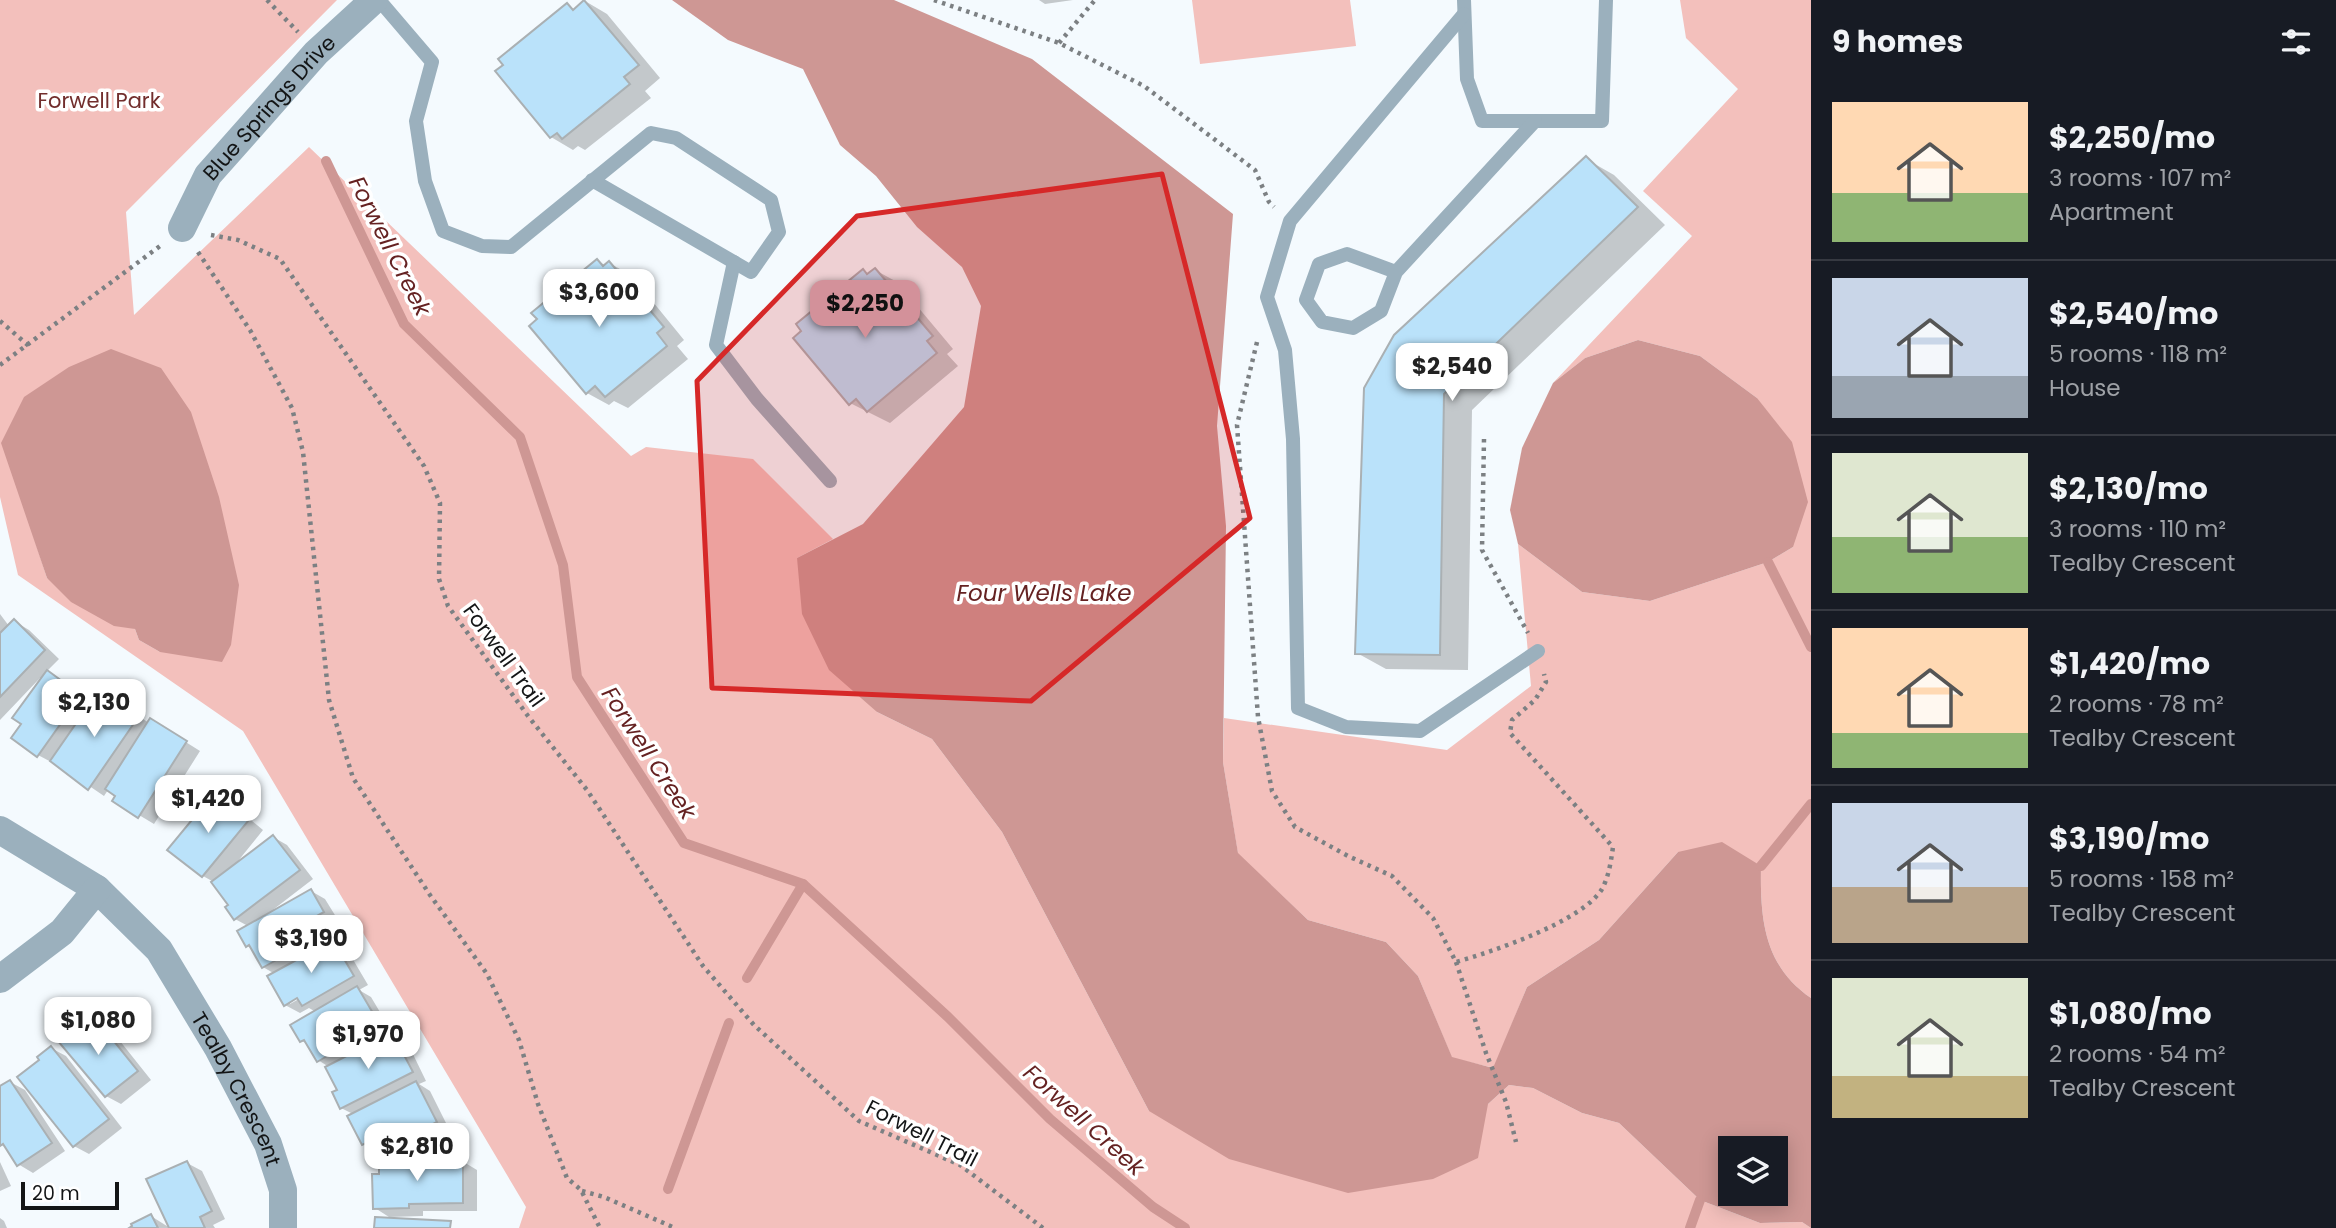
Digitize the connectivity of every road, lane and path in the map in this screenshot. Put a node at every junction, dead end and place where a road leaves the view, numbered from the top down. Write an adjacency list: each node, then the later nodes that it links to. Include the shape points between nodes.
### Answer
1 (267, 0): 8 (path)
2 (376, 0): 8 (street, Blue Springs Drive); 10 (lane, via 432,62 416,121 425,181 443,231 482,246 511,247)
3 (934, 0): 7 (path)
4 (1095, 0): 7 (path)
5 (1606, 0): 9 (lane, via 1602,121)
6 (1464, 7): 9 (lane, via 1466,79 1482,121); 11 (lane)
7 (1059, 43): 11 (path, via 1144,86 1255,170 1269,202)
8 (316, 53): 12 (street, Blue Springs Drive, via 208,175)
9 (1535, 121): 14 (lane)
10 (592, 180): 13 (lane); 13 (lane, via 651,133 676,138 771,200 779,232 751,272)
11 (1290, 221): 20 (lane, via 1268,297 1285,350 1293,439 1298,708 1346,727 1420,731)
12 (182, 228): 16 (path); 26 (path, via 250,330 292,408 303,452 329,700 353,778 487,974 519,1040 567,1178); 30 (path, Forwell Trail, via 238,240 280,259 424,466 440,503 439,579 448,606 587,790 703,966 754,1026 859,1122 960,1165)
13 (734, 262): 19 (lane, via 716,345)
14 (1396, 272): 14 (lane, via 1347,254 1319,264 1306,300 1322,322 1353,328 1381,311)
15 (0, 321): 16 (path)
16 (29, 346): 17 (path)
17 (0, 365)
18 (1484, 439): 20 (path, via 1482,550)
19 (830, 481)
20 (1538, 651)
21 (0, 830): 22 (street, Tealby Crescent)
22 (97, 889): 24 (street, via 62,932); 27 (street, Tealby Crescent, via 159,950 218,1048 268,1143 283,1190)
23 (1456, 962): 25 (path)
24 (0, 979)
25 (1516, 1142)
26 (581, 1190): 28 (path); 29 (path)
27 (284, 1228)
28 (600, 1228)
29 (675, 1228)
30 (1043, 1228)

